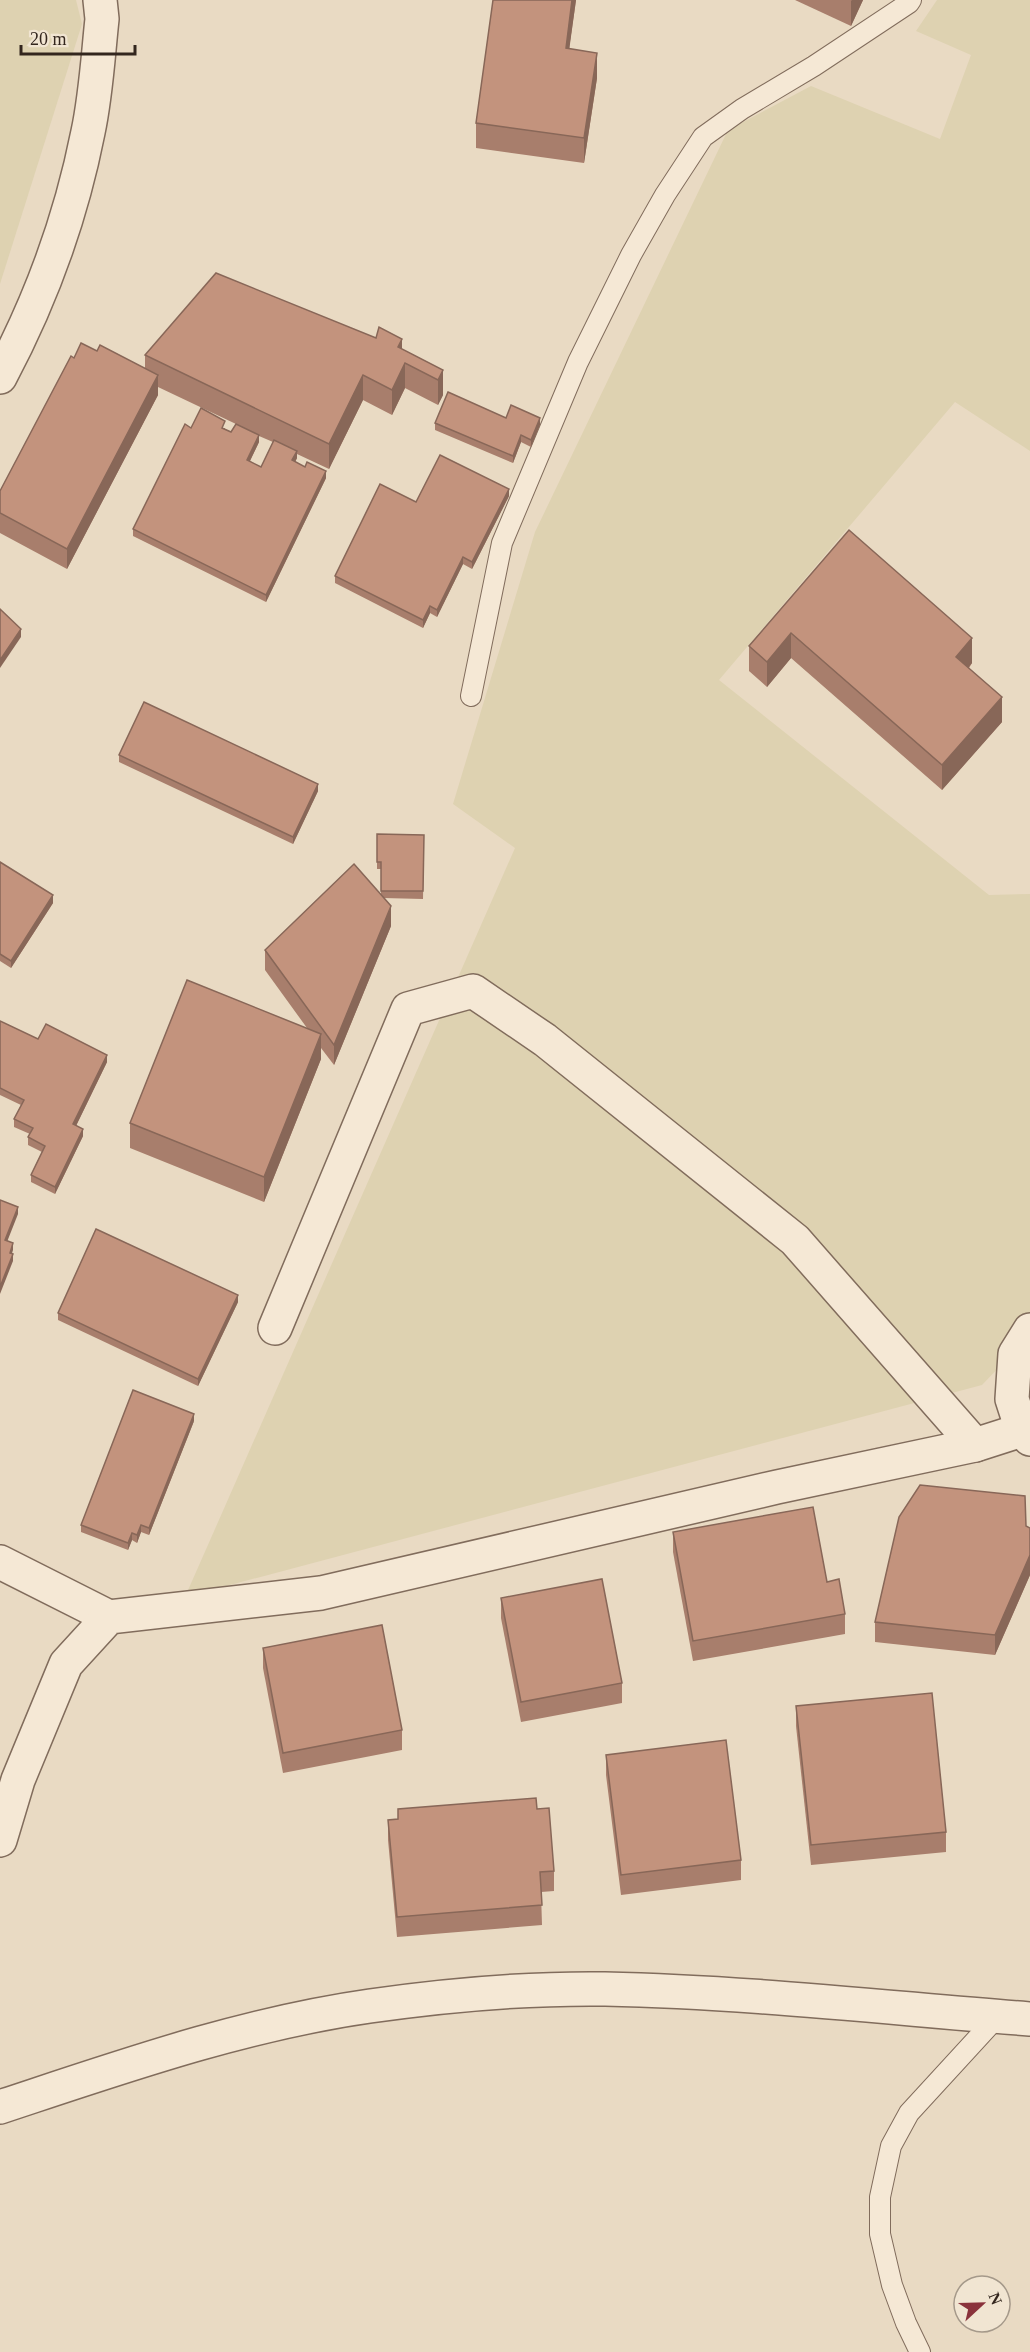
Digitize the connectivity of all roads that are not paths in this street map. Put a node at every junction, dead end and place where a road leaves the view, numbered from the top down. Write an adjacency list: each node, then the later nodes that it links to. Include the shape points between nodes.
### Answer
1 (100, 0): 3 (street, via 102,19 95,81 76,182 57,252 23,334)
2 (911, 0): 4 (lane, via 703,137 664,195 578,362 502,543)
3 (0, 377)
4 (471, 696)
5 (275, 1328): 8 (street, via 408,1009 473,992 544,1040 795,1240)
6 (1030, 1330): 7 (street, via 1015,1354 1012,1399)
7 (1026, 1434): 8 (street)
8 (975, 1445): 10 (street, via 321,1593)
9 (0, 1562): 10 (street)
10 (109, 1617): 11 (street, via 66,1664)
11 (9, 1780): 12 (street)
12 (0, 1840)
13 (998, 2016): 14 (street); 15 (street, via 604,1989 497,1993 369,2006 273,2023); 16 (lane, via 909,2113 891,2146 880,2197 880,2234 892,2284)
14 (1030, 2019)
15 (0, 2107)
16 (920, 2352)

